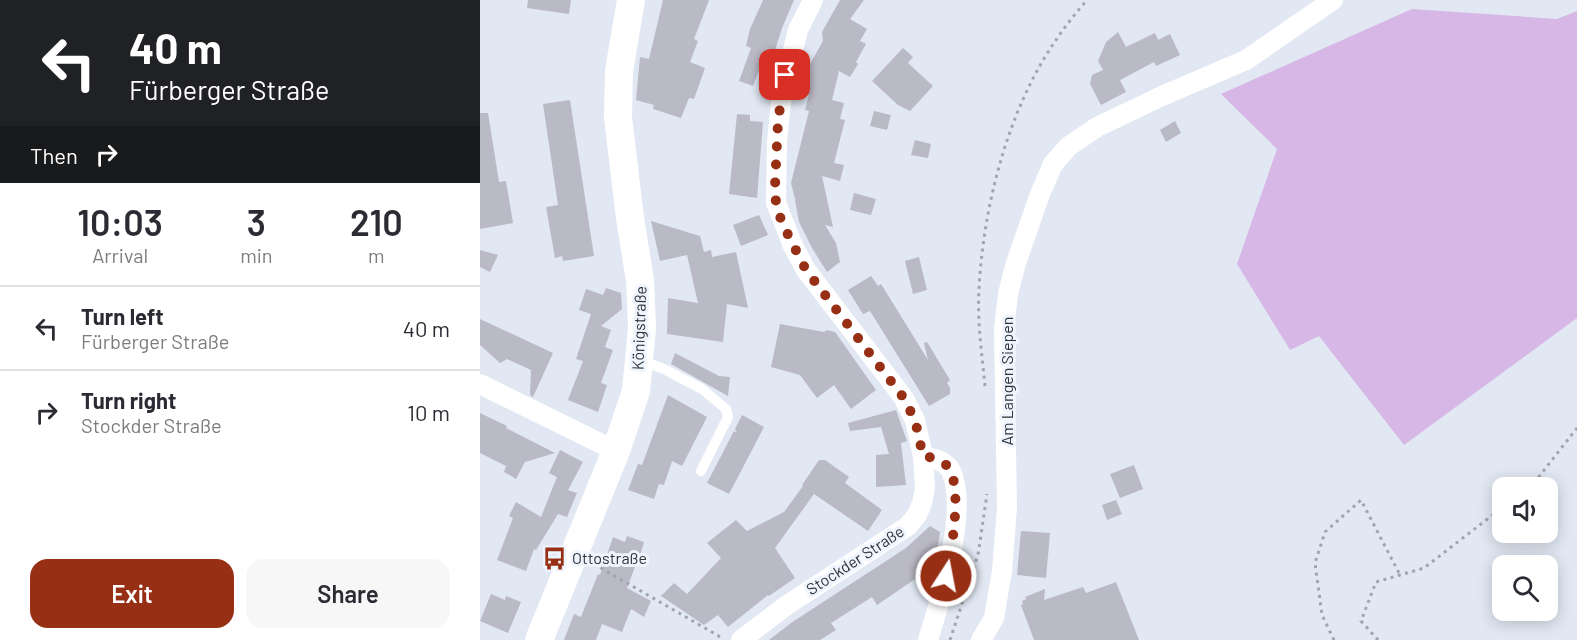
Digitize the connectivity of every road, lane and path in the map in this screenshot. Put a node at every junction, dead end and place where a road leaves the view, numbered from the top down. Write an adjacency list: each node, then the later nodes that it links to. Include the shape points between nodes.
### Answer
1 (631, 0): 4 (main road, Königstraße, via 619,71 618,117 640,279)
2 (813, 0): 8 (street, Stockder Straße, via 798,30 783,84 776,203 806,270 903,397 915,420)
3 (1333, 0): 18 (street, Am Langen Siepen, via 1246,60 1097,127 1069,146 1053,164 1008,294 1004,329 1008,450 1003,561 994,618)
4 (639, 360): 7 (main road, Königstraße, via 636,391); 9 (lane, via 702,389 726,409 728,417)
5 (480, 384): 7 (street)
6 (1577, 428): 10 (path)
7 (616, 451): 12 (main road, Königstraße)
8 (923, 456): 16 (street, Stockder Straße, via 922,503 908,526); 17 (street, via 946,464 951,471 955,498 951,555)
9 (701, 471)
10 (1539, 477)
11 (1492, 515): 13 (path, via 1424,568)
12 (575, 553): 14 (main road, Königstraße); 15 (path)
13 (1400, 575): 19 (path, via 1360,500 1325,532 1315,563 1322,615); 20 (path, via 1376,582 1361,621)
14 (539, 640)
15 (725, 640)
16 (741, 640)
17 (928, 640)
18 (981, 640)
19 (1334, 640)
20 (1377, 640)

